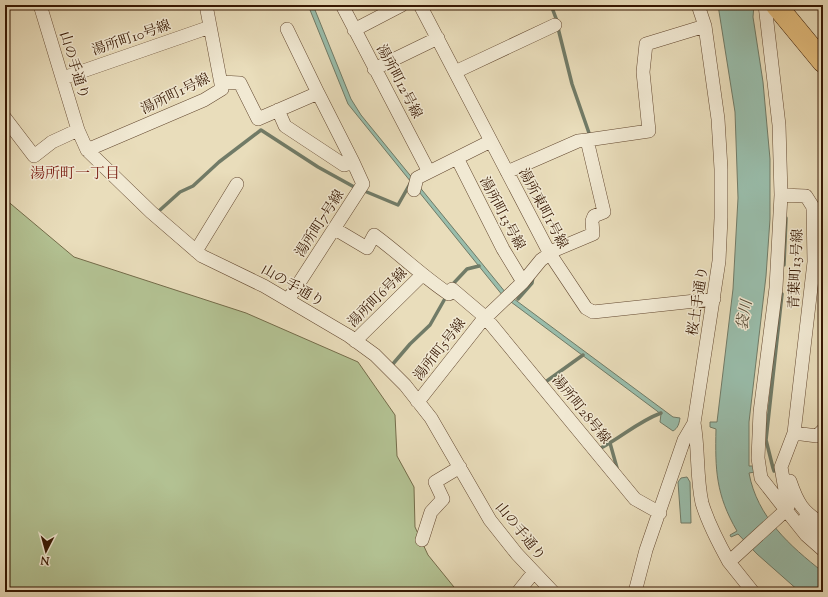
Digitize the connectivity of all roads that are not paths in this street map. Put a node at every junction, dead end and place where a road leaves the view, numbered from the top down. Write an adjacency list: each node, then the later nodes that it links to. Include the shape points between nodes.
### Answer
1 (40, 5): 18 (street, 山の手通り)
2 (206, 5): 11 (street, 湯所町1号線)
3 (342, 5): 13 (street, 湯所町12号線)
4 (402, 5): 13 (street)
5 (420, 5): 14 (street, 湯所東町1号線)
6 (698, 5): 10 (street, 桜土手通り)
7 (765, 5): 33 (street, via 778,125)
8 (776, 5): 15 (highway)
9 (555, 25): 17 (street)
10 (705, 26): 24 (street, via 646,44 643,72 649,131); 39 (street, 桜土手通り, via 722,169 720,261)
11 (210, 27): 18 (street, 湯所町10号線); 19 (street, 湯所町1号線)
12 (287, 29): 20 (street)
13 (354, 30): 16 (street, 湯所町12号線)
14 (438, 38): 16 (street); 17 (street, 湯所東町1号線)
15 (823, 62)
16 (374, 69): 29 (street, 湯所町12号線)
17 (455, 72): 25 (street, 湯所東町1号線)
18 (63, 78): 23 (street, 山の手通り)
19 (221, 82): 21 (street, via 240,83 258,118); 26 (street, 湯所町1号線, via 222,89 204,100)
20 (318, 93): 21 (street); 28 (street)
21 (278, 110): 28 (street, via 285,126 344,165)
22 (5, 118): 23 (street, via 34,156 52,142)
23 (78, 130): 26 (street, 山の手通り)
24 (587, 140): 30 (street, via 578,141); 36 (street, 湯所町5号線, via 604,212 594,216 592,234)
25 (491, 141): 27 (street); 30 (street, 湯所東町1号線)
26 (87, 150): 35 (street, 山の手通り)
27 (456, 158): 29 (street); 38 (street, 湯所町13号線)
28 (353, 162): 34 (street, 湯所町7号線, via 363,184)
29 (429, 172): 32 (street)
30 (507, 172): 36 (street, 湯所東町1号線)
31 (238, 184): 35 (street)
32 (416, 184)
33 (781, 195): 46 (street, 青葉町13号線, via 806,196 812,207 814,262); 50 (street, via 776,288 760,412 758,458 761,478)
34 (335, 229): 37 (street, via 367,248 374,235); 40 (street, 湯所町7号線)
35 (196, 251): 40 (street, 山の手通り)
36 (550, 254): 38 (street, 湯所町5号線, via 541,260); 39 (street, 湯所東町1号線, via 586,308 593,312)
37 (422, 275): 41 (street, 湯所町28号線, via 449,294 452,289); 42 (street, 湯所町6号線)
38 (523, 282): 41 (street, 湯所町5号線)
39 (714, 299): 44 (street, 桜土手通り)
40 (288, 300): 42 (street, 山の手通り)
41 (485, 317): 43 (street, 湯所町5号線); 51 (street, 湯所町28号線, via 635,498)
42 (355, 341): 43 (street, 山の手通り, via 375,355)
43 (417, 401): 48 (street, 山の手通り, via 431,418)
44 (694, 423): 51 (street, 桜土手通り, via 684,440); 56 (street, via 698,441 702,502)
45 (823, 430): 46 (street, via 817,436)
46 (794, 433): 47 (street, 青葉町13号線)
47 (784, 462): 49 (street); 50 (street, 青葉町13号線, via 781,467 788,507)
48 (460, 467): 54 (street, via 435,482 443,499 431,512); 57 (street, 山の手通り, via 490,520 516,554)
49 (799, 505): 52 (street); 53 (street, via 808,523)
50 (784, 512): 55 (street); 56 (street)
51 (660, 513): 60 (street, 桜土手通り, via 646,550)
52 (823, 524)
53 (823, 537)
54 (422, 540)
55 (823, 550)
56 (729, 562): 61 (street)
57 (534, 572): 58 (street); 59 (street, 山の手通り)
58 (518, 592)
59 (553, 592)
60 (635, 592)
61 (753, 592)

